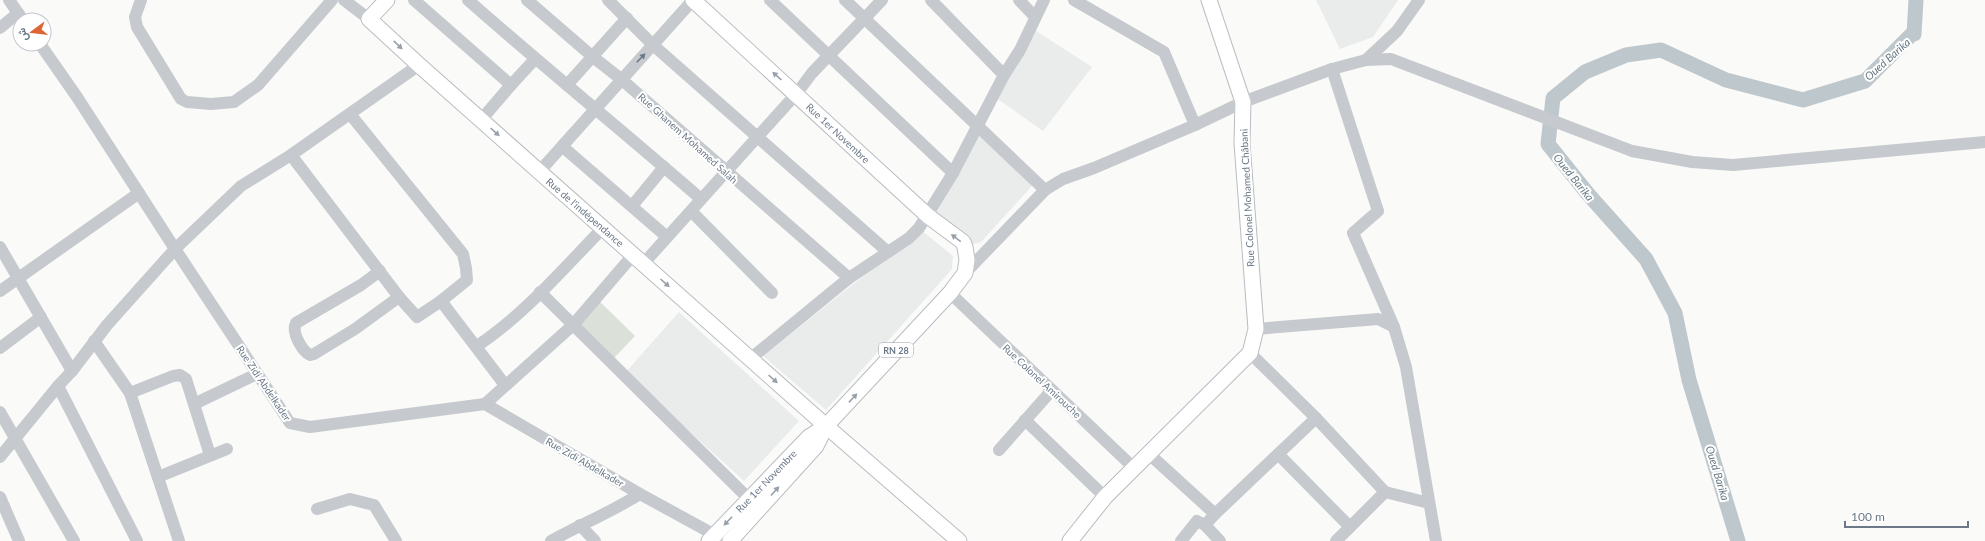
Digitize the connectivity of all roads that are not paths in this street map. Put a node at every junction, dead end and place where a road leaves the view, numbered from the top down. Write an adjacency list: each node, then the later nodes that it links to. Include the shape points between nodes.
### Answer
1 (9, 0): 20 (street)
2 (141, 0): 3 (street, via 135,17 136,27 181,98 187,102 221,104 234,102 258,85)
3 (332, 0)
4 (344, 0): 23 (street, Rue de l'indépendance)
5 (387, 0): 23 (main road)
6 (414, 0): 37 (street)
7 (468, 0): 31 (street)
8 (527, 0): 30 (street, Rue Ghanem Mohamed Salah)
9 (608, 0): 22 (street)
10 (693, 0): 27 (street); 39 (main road, Rue 1er Novembre, one-way to 10)
11 (770, 0): 29 (street)
12 (845, 0): 24 (street)
13 (882, 0): 24 (street)
14 (931, 0): 35 (street)
15 (1019, 0): 21 (street)
16 (1044, 0): 21 (street)
17 (1074, 0): 45 (street, via 1164,52)
18 (1209, 0): 40 (main road, Rue Colonel Mohamed Châbani)
19 (1419, 0): 32 (street, via 1397,31)
20 (17, 12)
21 (1035, 17): 35 (street, via 1020,50)
22 (627, 18): 27 (street); 30 (street)
23 (369, 19): 33 (main road, Rue de l'indépendance, one-way to 33)
24 (864, 20): 29 (street); 44 (street)
25 (12, 22): 26 (street)
26 (0, 28)
27 (653, 45): 36 (street, one-way to 27); 46 (street)
28 (46, 52): 55 (street, Rue Zidi Abdelkader)
29 (829, 56): 39 (street); 53 (street)
30 (593, 57): 36 (street, Rue Ghanem Mohamed Salah); 38 (street)
31 (534, 59): 37 (street); 38 (street)
32 (1366, 60): 34 (street); 47 (street, via 1391,59 1632,151 1692,162 1733,165)
33 (419, 65): 42 (street); 43 (main road, Rue de l'indépendance)
34 (1332, 70): 40 (street); 78 (street, via 1378,211 1352,233)
35 (1004, 75): 44 (street)
36 (621, 79): 41 (street); 52 (street, Rue Ghanem Mohamed Salah)
37 (511, 85): 43 (street)
38 (567, 85): 41 (street)
39 (796, 93): 46 (street); 59 (main road, Rue 1er Novembre)
40 (1243, 102): 45 (street); 79 (main road, Rue Colonel Mohamed Châbani, via 1242,143)
41 (596, 108): 48 (street); 50 (street)
42 (350, 114): 49 (street); 75 (street, via 463,254 467,280)
43 (481, 120): 51 (main road, Rue de l'indépendance, one-way to 51)
44 (977, 126): 53 (street); 54 (street)
45 (1195, 126): 54 (street, via 1063,179)
46 (757, 137): 52 (street); 64 (street)
47 (1985, 142)
48 (563, 147): 51 (street); 57 (street)
49 (291, 155): 63 (street, via 241,186); 66 (street)
50 (664, 167): 56 (street); 57 (street)
51 (539, 172): 60 (main road, Rue de l'indépendance)
52 (726, 172): 56 (street); 68 (street, Rue Ghanem Mohamed Salah)
53 (953, 173): 59 (street)
54 (1045, 190): 67 (street)
55 (139, 193): 63 (street, Rue Zidi Abdelkader); 69 (street)
56 (701, 199): 58 (street)
57 (632, 206): 61 (street)
58 (690, 211): 61 (street); 72 (street)
59 (928, 216): 64 (street, via 909,238); 67 (main road, Rue 1er Novembre, one-way to 59, via 968,260 963,242)
60 (603, 228): 65 (main road, Rue de l'indépendance); 71 (street)
61 (667, 237): 65 (street)
62 (0, 247): 69 (street)
63 (175, 249): 80 (street); 86 (street, Rue Zidi Abdelkader)
64 (888, 252): 68 (street)
65 (638, 259): 77 (street); 84 (main road, Rue de l'indépendance, one-way to 84)
66 (380, 271): 74 (street); 74 (street, via 296,323 294,332 305,351 310,355 314,354 355,330)
67 (965, 272): 73 (main road, RN 28)
68 (849, 278): 84 (street)
69 (19, 279): 70 (street); 76 (street)
70 (0, 291)
71 (540, 292): 77 (street); 81 (street, via 496,334)
72 (772, 293)
73 (950, 293): 89 (street, Rue Colonel Amirouche); 96 (main road, RN 28, one-way to 73)
74 (400, 296): 75 (street, via 417,317)
75 (441, 301): 81 (street)
76 (41, 317): 82 (street); 85 (street)
77 (573, 325): 87 (street); 110 (street)
78 (1394, 327): 79 (street, via 1378,319); 111 (street, via 1406,367)
79 (1256, 329): 83 (main road, Rue Colonel Mohamed Châbani)
80 (94, 341): 85 (street); 90 (street)
81 (477, 346): 87 (street)
82 (0, 348)
83 (1250, 353): 94 (street); 100 (main road)
84 (750, 359): 96 (main road, Rue de l'indépendance, one-way to 96)
85 (72, 371): 88 (street)
86 (257, 374): 91 (street); 92 (street, Rue Zidi Abdelkader, via 290,423 310,426)
87 (505, 385): 92 (street)
88 (58, 386): 97 (street); 120 (street)
89 (1052, 390): 95 (street); 104 (street, Rue Colonel Amirouche)
90 (130, 393): 91 (street, via 180,375 186,379); 105 (street)
91 (194, 404): 102 (street)
92 (485, 404): 107 (street, Rue Zidi Abdelkader)
93 (0, 412): 97 (street)
94 (1316, 418): 101 (street); 106 (street)
95 (1025, 420): 99 (street); 109 (street)
96 (826, 426): 110 (main road, Rue 1er Novembre / RN 28, via 809,437); 125 (main road, RN 28, one-way to 96, via 816,446); 126 (main road, Rue de l'indépendance)
97 (16, 437): 103 (street); 119 (street)
98 (227, 449): 102 (street)
99 (999, 450)
100 (1148, 453): 104 (main road); 113 (street)
101 (1278, 454): 113 (street); 116 (street)
102 (210, 455): 105 (street)
103 (0, 457)
104 (1134, 468): 109 (main road)
105 (158, 477): 121 (street)
106 (1385, 492): 111 (street); 116 (street)
107 (640, 494): 114 (street, via 611,512); 117 (street, Rue Zidi Abdelkader)
108 (0, 497): 118 (street)
109 (1105, 497): 127 (main road)
110 (749, 499): 117 (main road, Rue 1er Novembre / RN 28, one-way to 117)
111 (1429, 504): 131 (street)
112 (317, 509): 122 (street, via 350,499 374,505)
113 (1215, 514): 115 (street)
114 (580, 525): 123 (street); 124 (street)
115 (1205, 525): 128 (street, via 1197,521); 129 (street)
116 (1350, 527): 130 (street)
117 (715, 539)
118 (19, 541)
119 (74, 541)
120 (137, 541)
121 (179, 541)
122 (396, 541)
123 (551, 541)
124 (595, 541)
125 (730, 541)
126 (959, 541)
127 (1070, 541)
128 (1181, 541)
129 (1220, 541)
130 (1336, 541)
131 (1436, 541)

